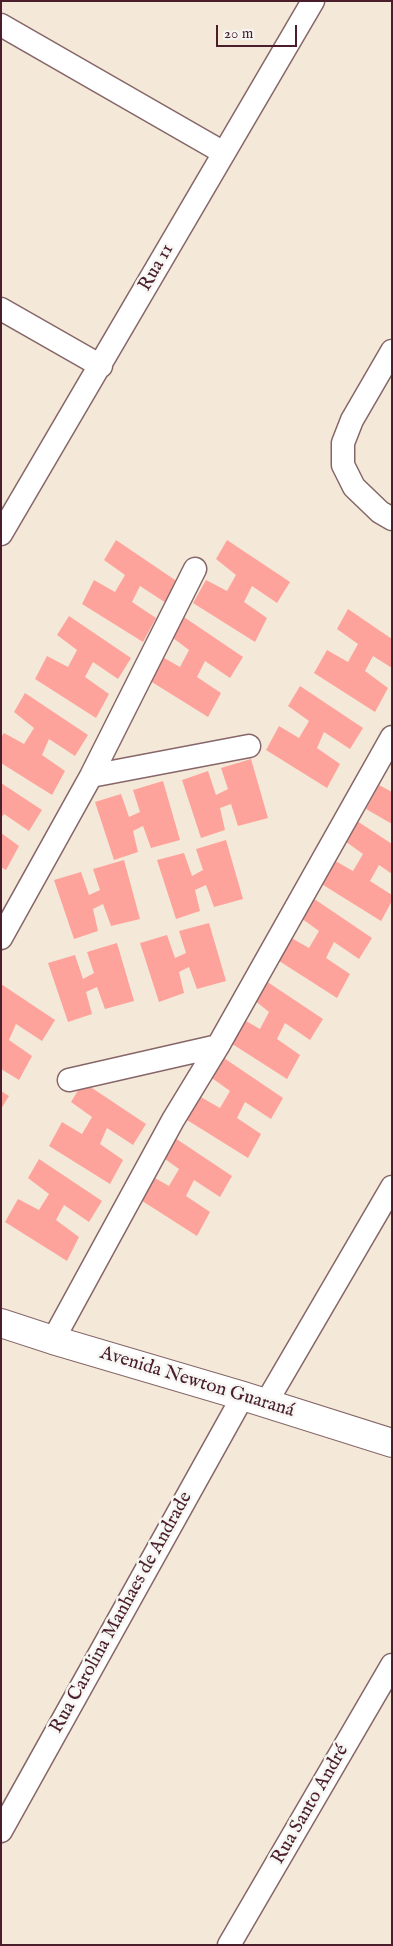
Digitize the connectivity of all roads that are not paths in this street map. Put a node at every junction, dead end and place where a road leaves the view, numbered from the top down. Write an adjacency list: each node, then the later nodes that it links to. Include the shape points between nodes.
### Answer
1 (313, 1): 3 (street, Rua 11)
2 (1, 25): 3 (street)
3 (224, 153): 6 (street, Rua 11)
4 (1, 309): 6 (street)
5 (392, 351): 7 (street, via 352,420 344,442 343,465 354,487)
6 (101, 366): 8 (street, Rua 11)
7 (392, 519)
8 (1, 534)
9 (195, 568): 12 (street)
10 (392, 737): 14 (street)
11 (249, 746): 12 (street)
12 (91, 776): 13 (street)
13 (1, 938)
14 (218, 1046): 15 (street); 18 (street, via 173,1120)
15 (69, 1080)
16 (392, 1187): 19 (street, Rua Carolina Manhaes de Andrade)
17 (1, 1323): 18 (main road, Avenida Newton Guaraná)
18 (52, 1340): 19 (main road, Avenida Newton Guaraná)
19 (254, 1399): 20 (main road, Avenida Newton Guaraná); 22 (street, Rua Carolina Manhaes de Andrade)
20 (392, 1443)
21 (392, 1665): 23 (street, Rua Santo André)
22 (1, 1831)
23 (229, 1945)

